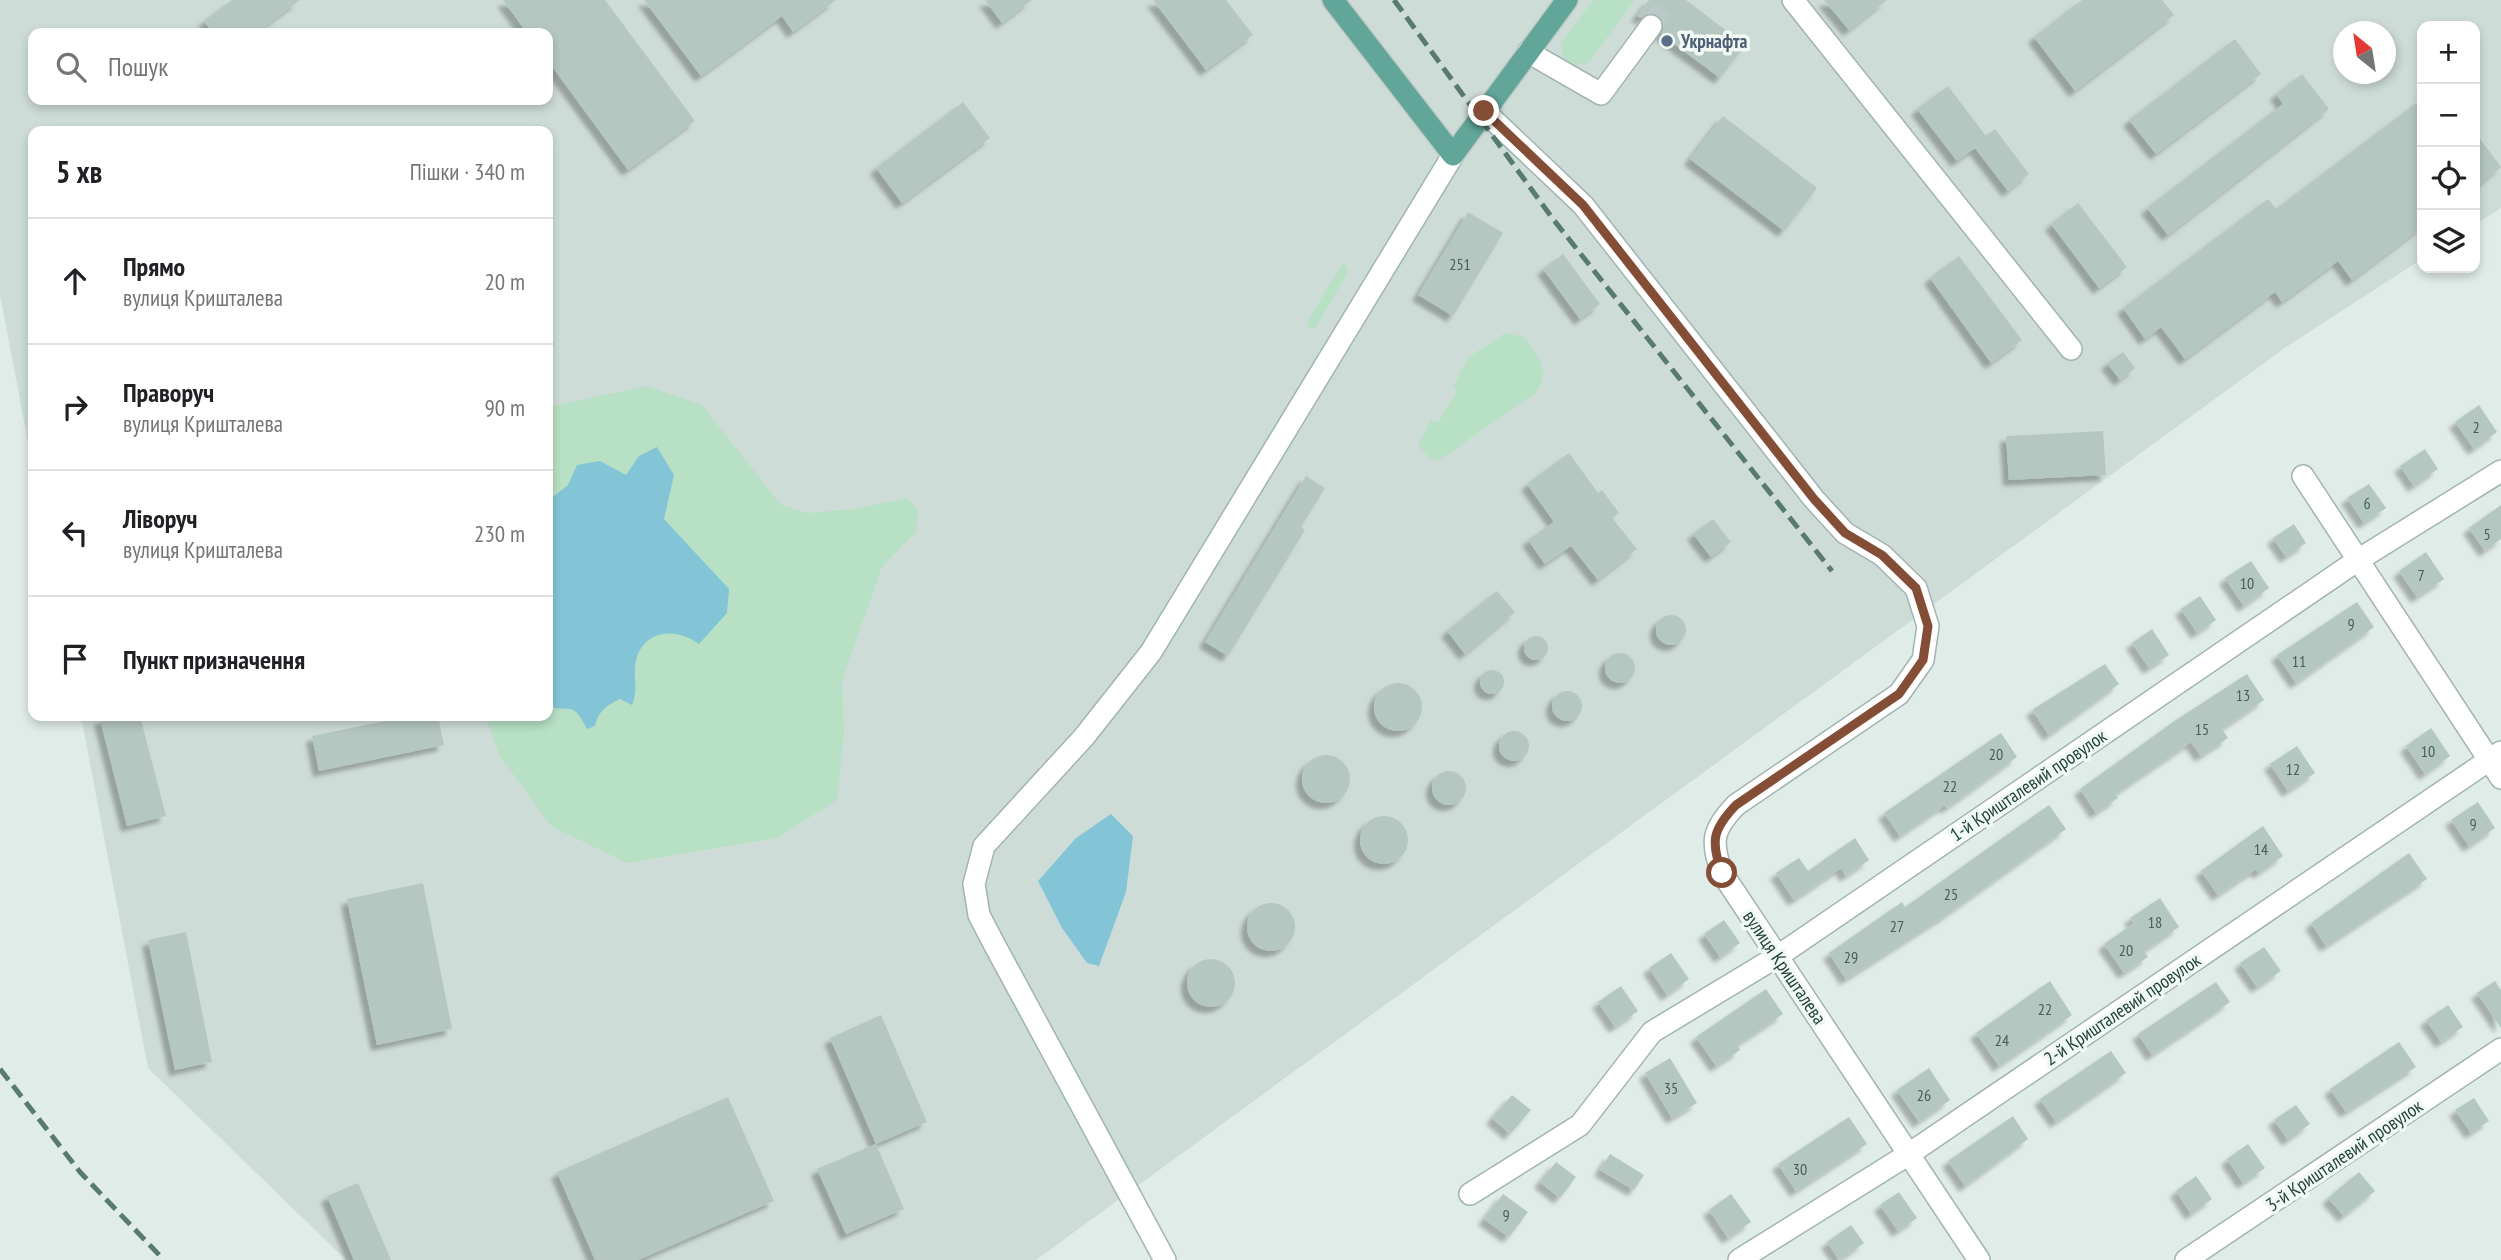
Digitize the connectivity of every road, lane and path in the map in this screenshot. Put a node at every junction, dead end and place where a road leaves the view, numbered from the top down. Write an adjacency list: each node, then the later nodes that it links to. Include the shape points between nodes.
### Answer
1 (1333, 0): 7 (main road)
2 (1567, 0): 5 (main road)
3 (1793, 0): 8 (street)
4 (1651, 26): 5 (street, via 1601,94)
5 (1528, 52): 6 (main road)
6 (1484, 111): 7 (main road); 14 (street, вулиця Кришталева, via 1583,205 1814,499 1845,533 1882,555 1916,588 1928,626 1923,660 1899,694 1736,805 1717,825 1714,851 1722,873)
7 (1453, 155): 18 (street, via 1151,652 1084,737 984,846 974,884 979,915)
8 (2071, 349)
9 (2501, 471): 11 (street, 1-й Кришталевий провулок)
10 (2303, 476): 11 (street)
11 (2358, 561): 12 (street); 14 (street, 1-й Кришталевий провулок)
12 (2495, 756): 13 (street); 16 (street, 2-й Кришталевий провулок)
13 (2501, 778)
14 (1778, 956): 16 (street, вулиця Кришталева); 17 (street, 1-й Кришталевий провулок, via 1652,1032 1580,1125)
15 (2501, 1049): 21 (street, 3-й Кришталевий провулок)
16 (1909, 1154): 19 (street, 2-й Кришталевий провулок); 20 (street, вулиця Кришталева)
17 (1471, 1194)
18 (1165, 1260)
19 (1739, 1260)
20 (1979, 1260)
21 (2186, 1260)

